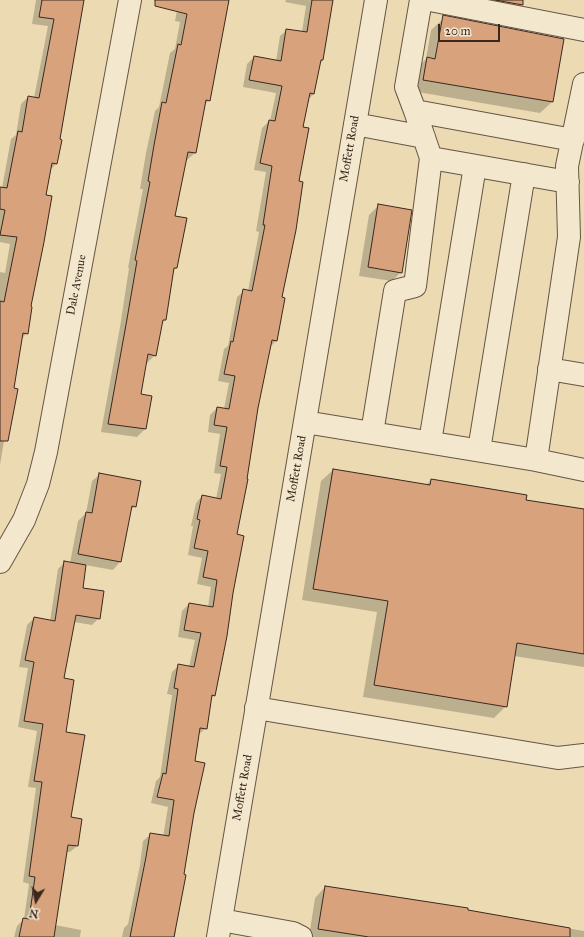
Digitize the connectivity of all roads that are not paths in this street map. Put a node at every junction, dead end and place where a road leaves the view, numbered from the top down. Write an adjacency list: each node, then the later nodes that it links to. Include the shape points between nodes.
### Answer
1 (130, 0): 23 (street, Dale Avenue, via 46,452 38,484 24,520)
2 (376, 0): 8 (street, Moffett Road)
3 (421, 0): 7 (street, via 406,87)
4 (430, 0): 5 (street)
5 (584, 30)
6 (584, 84): 10 (street)
7 (416, 111): 9 (street); 10 (street)
8 (355, 124): 9 (street); 17 (street, Moffett Road)
9 (424, 137): 11 (street)
10 (573, 140): 14 (street, via 567,166)
11 (431, 158): 12 (street); 18 (street, via 414,286 395,291)
12 (475, 166): 13 (street); 19 (street)
13 (524, 174): 14 (street); 20 (street)
14 (573, 192): 15 (street, via 569,237)
15 (549, 369): 16 (street); 21 (street)
16 (584, 375)
17 (305, 422): 18 (street); 24 (street, Moffett Road)
18 (372, 433): 19 (street)
19 (430, 442): 20 (street)
20 (479, 450): 21 (street)
21 (536, 460): 22 (street)
22 (584, 470)
23 (0, 562)
24 (256, 708): 25 (street, via 558,758); 26 (street, Moffett Road)
25 (584, 755)
26 (219, 928): 27 (street, via 293,933)
27 (301, 937)

